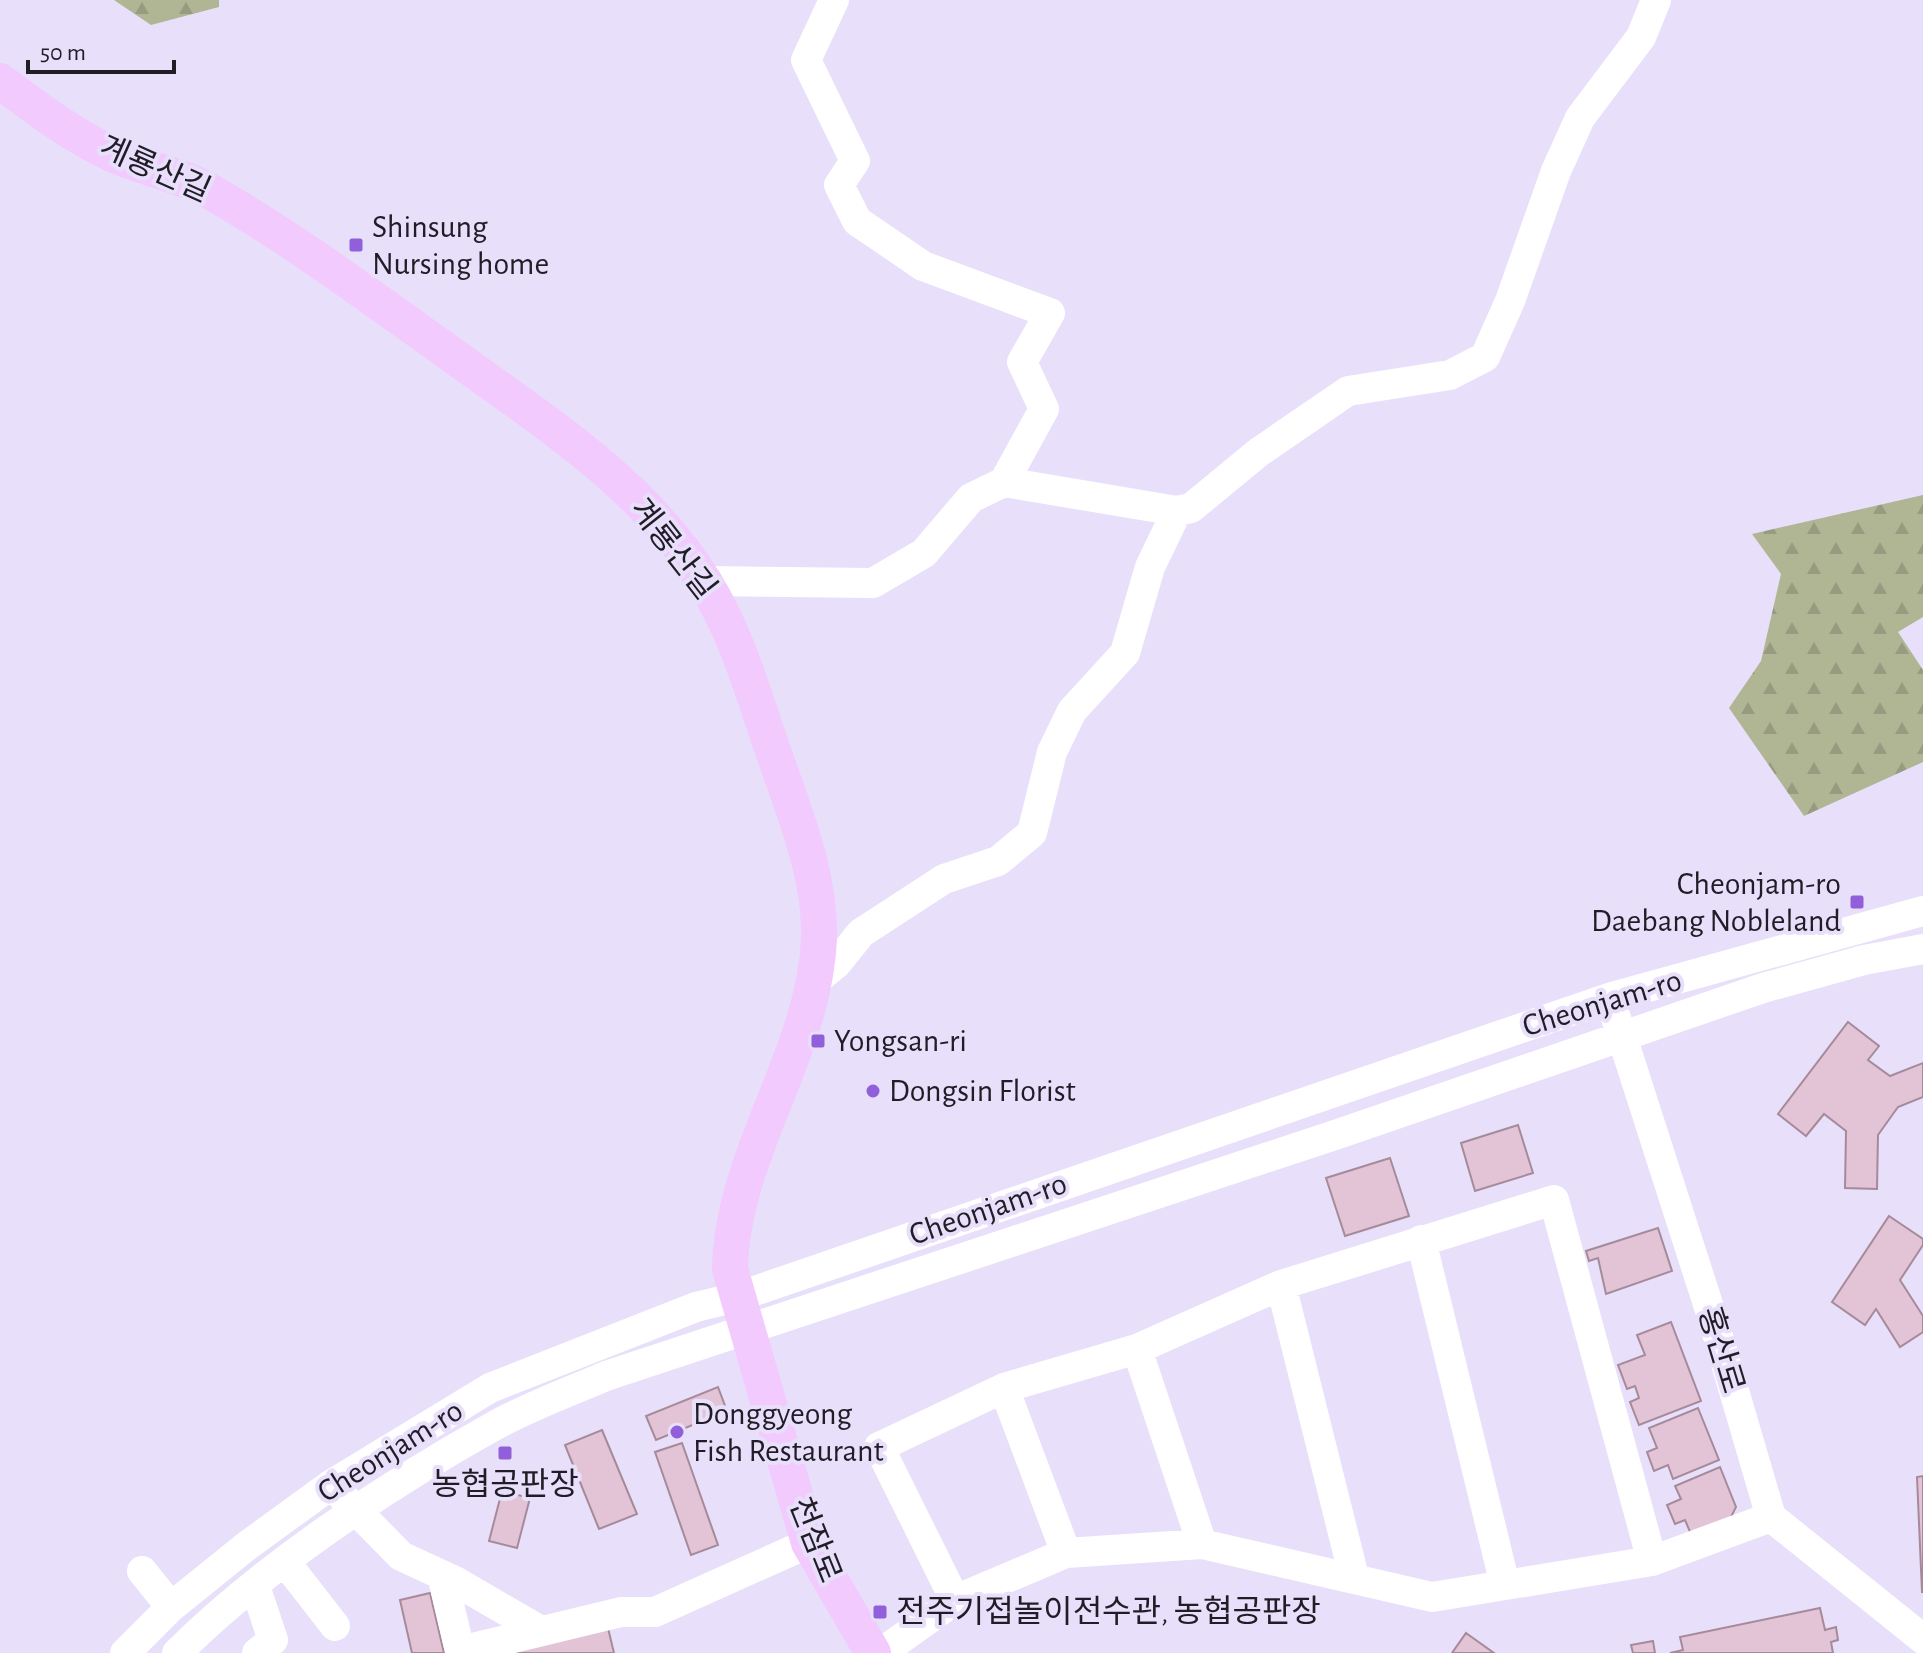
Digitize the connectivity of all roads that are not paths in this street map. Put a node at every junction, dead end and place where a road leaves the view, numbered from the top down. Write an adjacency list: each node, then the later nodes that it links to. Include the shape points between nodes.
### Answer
1 (834, 0): 4 (street, via 806,60 855,161 839,185 857,221 923,266 1050,313 1022,362 1044,409)
2 (1656, 0): 5 (street, via 1641,37 1580,118 1485,357 1450,375 1348,391 1259,452 1191,508)
3 (0, 81): 6 (main road, 계룡산길, via 50,119 114,155 207,189 336,272 620,481)
4 (1004, 482): 5 (street); 6 (street, via 971,498 924,553 873,583)
5 (1177, 511): 9 (street, via 1150,567 1125,653 1072,711 1052,752 1032,833 998,861 944,879)
6 (704, 581): 8 (main road, 계룡산길, via 734,637 808,856)
7 (1923, 911): 12 (street, Cheonjam-ro)
8 (817, 922): 9 (street, via 850,922); 11 (main road, 계룡산길)
9 (861, 933): 11 (street)
10 (1923, 949): 13 (street, Cheonjam-ro, via 1763,988)
11 (814, 982): 16 (main road, 계룡산길, via 793,1055 748,1171 731,1236 730,1269)
12 (1612, 997): 13 (street, 홍산로); 16 (street, Cheonjam-ro)
13 (1620, 1037): 16 (street, Cheonjam-ro, via 917,1275); 21 (street, 홍산로)
14 (1421, 1240): 15 (street); 25 (street, via 1554,1200); 30 (street)
15 (1281, 1285): 17 (street); 29 (street)
16 (740, 1312): 19 (street, Cheonjam-ro, via 696,1307 490,1388); 20 (street, Cheonjam-ro, via 496,1425); 22 (main road, 천잠로)
17 (1137, 1349): 18 (street); 23 (street)
18 (1004, 1388): 24 (street); 32 (street, via 879,1447)
19 (332, 1484): 20 (street); 33 (street, Cheonjam-ro)
20 (355, 1513): 26 (street, Cheonjam-ro); 28 (street, via 401,1556)
21 (1771, 1517): 25 (street); 36 (street)
22 (809, 1543): 35 (street, via 655,1612 621,1612); 40 (main road, 천잠로)
23 (1202, 1544): 24 (street); 29 (street)
24 (1066, 1553): 32 (street)
25 (1652, 1561): 30 (street)
26 (286, 1563): 31 (street, Cheonjam-ro); 34 (street)
27 (142, 1571): 33 (street)
28 (442, 1575): 35 (street); 35 (street, via 460,1651)
29 (1354, 1577): 30 (street, via 1432,1597)
30 (1505, 1585)
31 (255, 1586): 37 (street, via 273,1640); 39 (street, Cheonjam-ro)
32 (955, 1600): 41 (street)
33 (171, 1607): 38 (street, Cheonjam-ro)
34 (335, 1626)
35 (541, 1631)
36 (1923, 1639)
37 (262, 1651)
38 (125, 1653)
39 (177, 1653)
40 (873, 1653)
41 (881, 1653)

